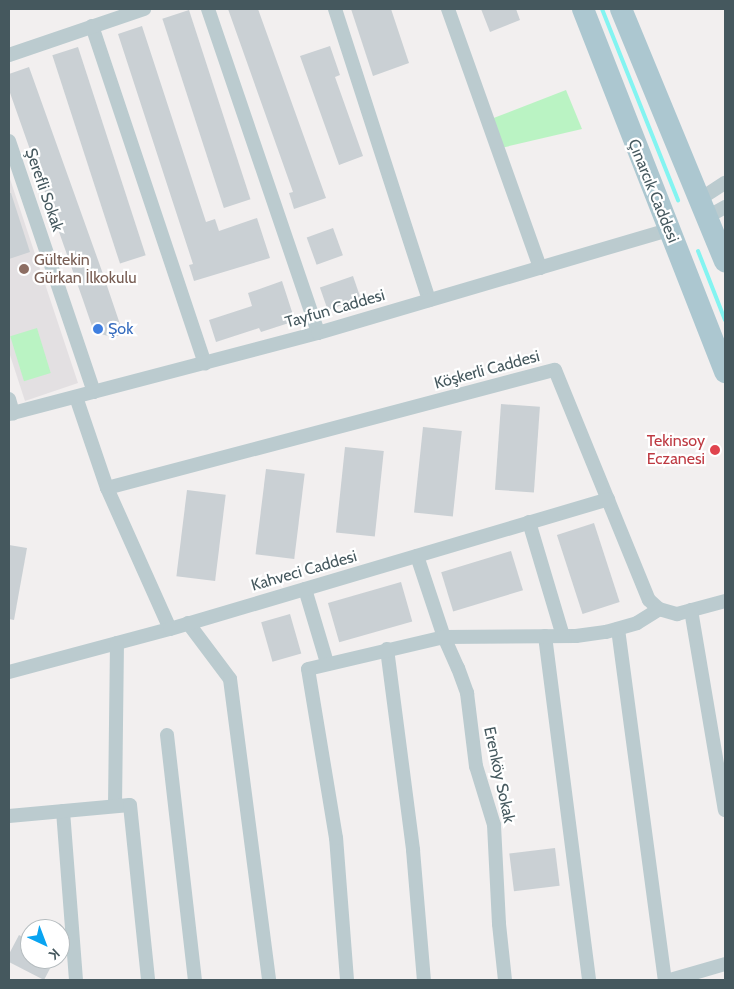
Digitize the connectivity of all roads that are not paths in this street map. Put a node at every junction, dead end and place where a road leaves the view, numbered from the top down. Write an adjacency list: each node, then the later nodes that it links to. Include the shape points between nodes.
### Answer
1 (144, 9): 7 (street)
2 (208, 9): 16 (street)
3 (336, 9): 15 (street)
4 (448, 9): 14 (street)
5 (583, 9): 12 (main road, Çınarcık Caddesi)
6 (621, 9): 11 (main road)
7 (92, 26): 8 (street); 17 (street)
8 (9, 55)
9 (9, 140): 19 (street, Şerefli Sokak)
10 (725, 183): 11 (street)
11 (711, 208): 13 (main road)
12 (669, 230): 14 (street, Tayfun Caddesi); 18 (main road, Çınarcık Caddesi)
13 (725, 261)
14 (540, 268): 15 (street, Tayfun Caddesi)
15 (429, 300): 16 (street, Tayfun Caddesi)
16 (318, 333): 17 (street, Tayfun Caddesi)
17 (205, 364): 19 (street, Tayfun Caddesi)
18 (725, 372)
19 (94, 392): 20 (street, Tayfun Caddesi)
20 (76, 397): 21 (street, Tayfun Caddesi); 22 (street)
21 (10, 409)
22 (107, 488): 23 (street, Köşkerli Caddesi, via 555,370); 31 (street)
23 (608, 499): 24 (street, Kahveci Caddesi); 28 (street, Köşkerli Caddesi, via 645,594)
24 (529, 522): 25 (street, Kahveci Caddesi); 34 (street)
25 (417, 556): 26 (street, Kahveci Caddesi); 35 (street, Erenköy Sokak)
26 (305, 589): 30 (street, Kahveci Caddesi); 38 (street)
27 (725, 601): 29 (street)
28 (659, 609): 29 (street, via 677,614); 32 (street, via 637,623)
29 (691, 610): 42 (street)
30 (188, 624): 31 (street, Kahveci Caddesi); 50 (street, via 230,679)
31 (170, 629): 36 (street, Kahveci Caddesi)
32 (618, 629): 34 (street); 55 (street)
33 (545, 636): 34 (street); 35 (street); 54 (street)
34 (563, 636)
35 (444, 637): 37 (street); 53 (street, Erenköy Sokak, via 466,693 476,766 494,825 499,924)
36 (117, 643): 39 (street, Kahveci Caddesi); 41 (street)
37 (387, 649): 38 (street); 52 (street, via 413,850)
38 (327, 663): 51 (street, via 308,669 336,838)
39 (9, 672)
40 (167, 735): 49 (street)
41 (116, 806): 43 (street); 48 (street, via 130,805)
42 (725, 810)
43 (63, 811): 44 (street); 47 (street)
44 (9, 816)
45 (725, 964): 46 (street); 55 (street)
46 (725, 968)
47 (76, 980)
48 (148, 980)
49 (195, 980)
50 (269, 980)
51 (346, 980)
52 (424, 980)
53 (506, 980)
54 (589, 980)
55 (673, 980)

